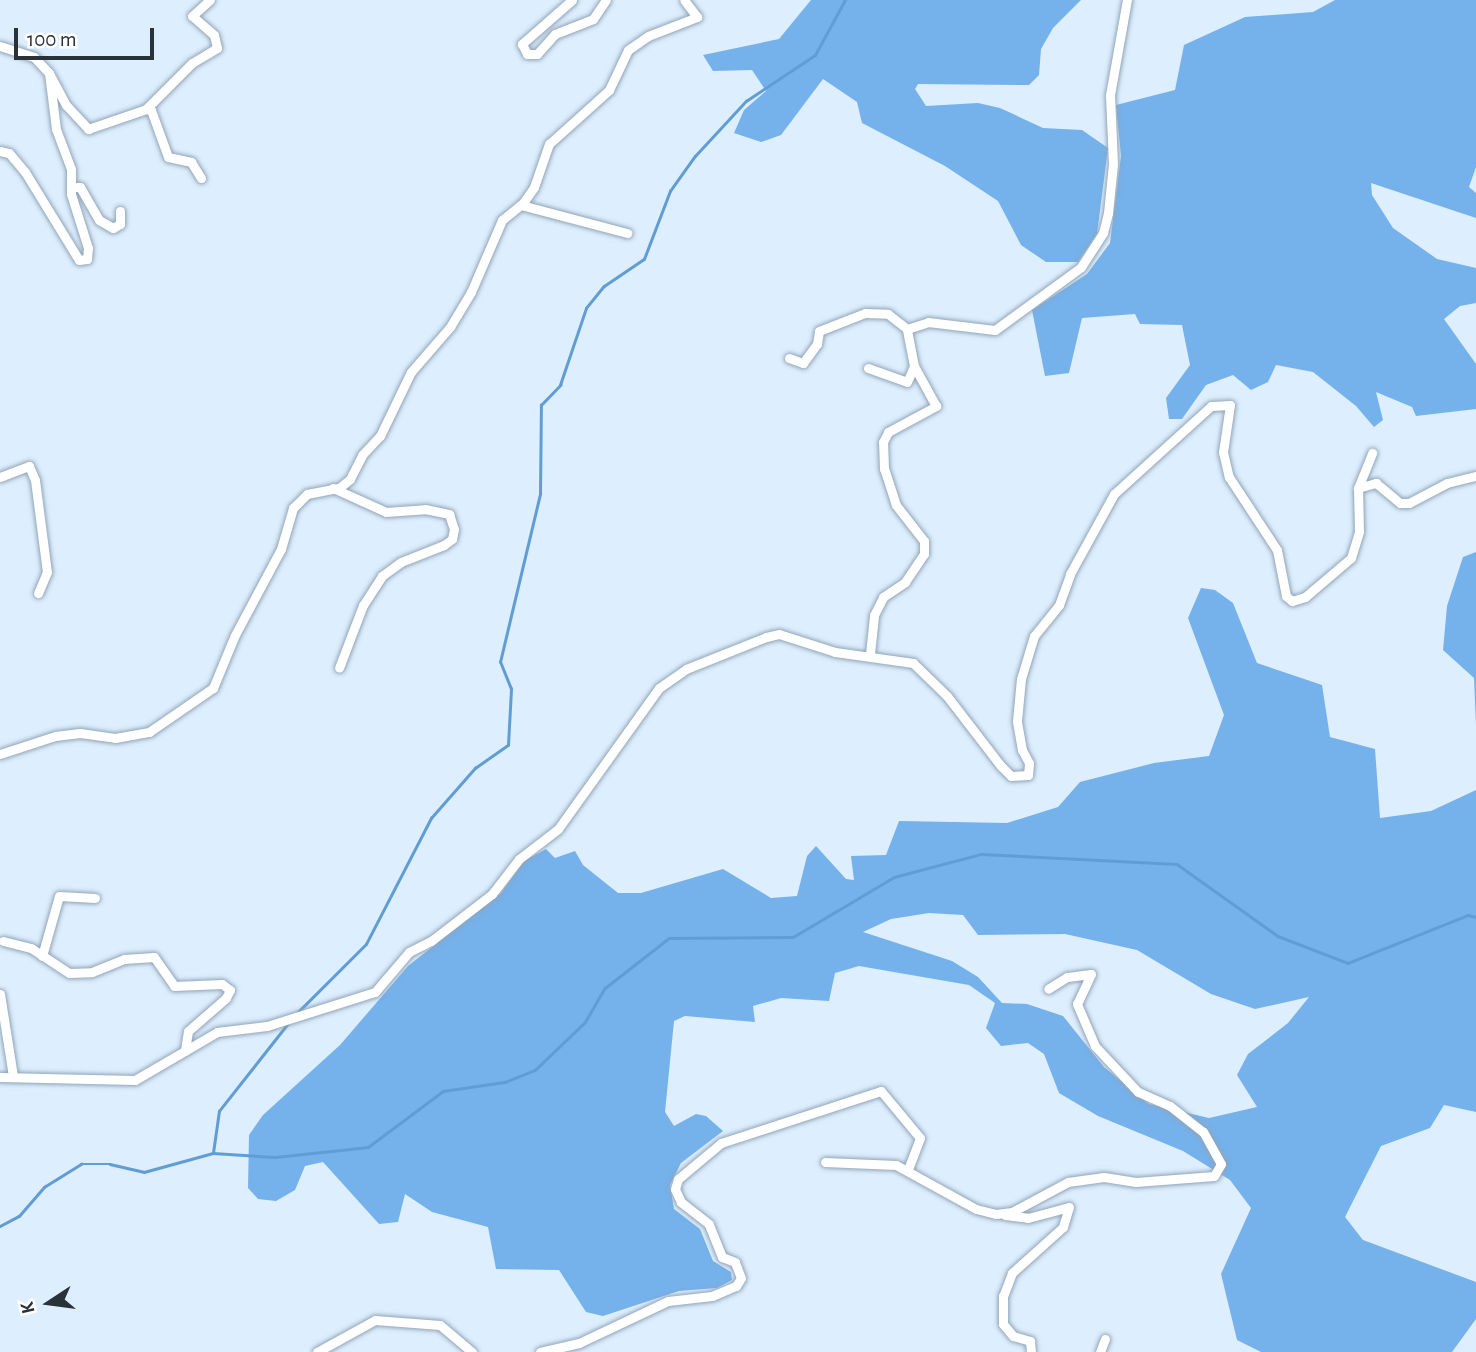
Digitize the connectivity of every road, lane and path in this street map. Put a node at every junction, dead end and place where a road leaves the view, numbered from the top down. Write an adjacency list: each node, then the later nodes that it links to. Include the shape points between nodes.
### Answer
1 (210, 0): 8 (street, via 192,16 214,35 217,48 192,63)
2 (572, 0): 3 (street, via 522,44 527,54 537,54 555,34 593,19)
3 (606, 0)
4 (684, 0): 12 (street, via 697,17 648,36 628,50 608,90 549,144 534,187)
5 (1127, 0): 15 (street, via 1110,95 1113,164 1108,214 1082,267 995,330 928,322)
6 (0, 46): 7 (street, via 34,57)
7 (49, 73): 8 (street, via 66,105 88,128); 11 (street, via 55,129 71,169)
8 (146, 108): 10 (street, via 151,110 168,157 191,162)
9 (0, 151): 11 (street, via 9,153 25,172 79,260 87,259)
10 (201, 178)
11 (72, 187): 13 (street, via 80,187 99,220 113,228 120,224)
12 (521, 205): 14 (street); 22 (street, via 502,220 471,292 450,327 411,372 380,436 362,455 350,479)
13 (120, 211)
14 (626, 233)
15 (907, 328): 16 (street, via 888,314 851,316 819,331 817,344 803,363); 17 (street)
16 (789, 358)
17 (914, 366): 18 (street, via 913,375 901,383); 25 (street, via 936,406 888,432 883,442 884,469 887,487 924,541 924,554 905,582 883,597 874,615)
18 (868, 368)
19 (1372, 453): 23 (street)
20 (1476, 475): 23 (street, via 1447,483 1409,503 1400,503 1376,483)
21 (0, 477): 24 (street, via 29,466 35,480 47,572)
22 (333, 488): 26 (street, via 386,512 425,509 449,514 454,529 452,539 444,545 382,576 363,605); 27 (street, via 307,494 293,508 281,549 235,635 213,688 200,699 149,732 115,738 68,734)
23 (1357, 488): 25 (street, via 1359,531 1351,558 1305,597 1292,601 1286,596 1277,550 1229,477 1223,452 1230,405 1200,412 1114,494 1070,573 1059,605 1034,636 1021,679 1018,731 1029,763 1028,775 1020,778 1001,766 947,696 913,663)
24 (38, 593)
25 (870, 654): 33 (street, via 835,652 779,634 672,677 649,700 558,829 519,859 492,894 431,941 408,952 375,992 267,1026 217,1032)
26 (339, 668)
27 (0, 754)
28 (95, 898): 30 (street, via 59,896)
29 (4, 941): 30 (street, via 32,948)
30 (43, 956): 33 (street, via 69,973 92,972 124,959 154,957 174,986 222,984 230,990 226,998 188,1031)
31 (1048, 989): 38 (street, via 1067,977 1091,974 1077,1004 1095,1046 1138,1092 1170,1106 1203,1132 1221,1164 1214,1176 1204,1178 1136,1182 1104,1177 1068,1182 1012,1212)
32 (0, 994): 35 (street)
33 (185, 1051): 35 (street, via 135,1080)
34 (0, 1076): 35 (street)
35 (13, 1076)
36 (825, 1161): 37 (street)
37 (908, 1169): 38 (street, via 976,1209); 42 (street, via 920,1138 881,1091 721,1143 678,1179 675,1189 681,1202 709,1224 722,1257 735,1262 741,1278 736,1286 712,1296 668,1301 579,1343)
38 (996, 1214): 43 (street, via 1028,1218 1069,1208 1063,1227 1012,1273 1003,1296 1003,1324 1013,1336 1030,1341)
39 (1105, 1339): 44 (street)
40 (317, 1352): 41 (street, via 374,1320 440,1325)
41 (472, 1352)
42 (540, 1352)
43 (1031, 1352)
44 (1100, 1352)

